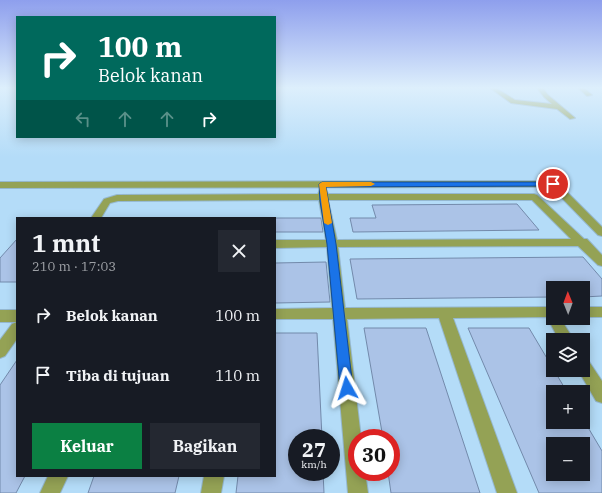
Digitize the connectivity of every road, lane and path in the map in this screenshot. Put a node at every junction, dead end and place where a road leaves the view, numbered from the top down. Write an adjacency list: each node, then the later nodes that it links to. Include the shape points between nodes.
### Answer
1 (564, 111): 2 (street)
2 (572, 118)
3 (544, 174): 5 (street)
4 (322, 184): 5 (street); 6 (street); 7 (street)
5 (553, 184): 9 (street)
6 (0, 185)
7 (323, 197): 8 (street, via 116,198 107,201); 10 (street, via 534,197); 12 (street)
8 (97, 217)
9 (602, 233)
10 (583, 242): 12 (street); 13 (street)
11 (276, 244): 12 (street)
12 (332, 244): 18 (street)
13 (602, 262)
14 (590, 312): 15 (street)
15 (602, 312)
16 (444, 313): 18 (street); 19 (street); 31 (street)
17 (276, 314): 18 (street)
18 (339, 314): 30 (street)
19 (546, 315)
20 (0, 316): 21 (street)
21 (16, 316)
22 (16, 329): 23 (street)
23 (0, 352)
24 (590, 376): 25 (street)
25 (602, 395)
26 (58, 477): 28 (street)
27 (214, 477): 29 (street)
28 (50, 493)
29 (211, 493)
30 (358, 493)
31 (506, 493)

